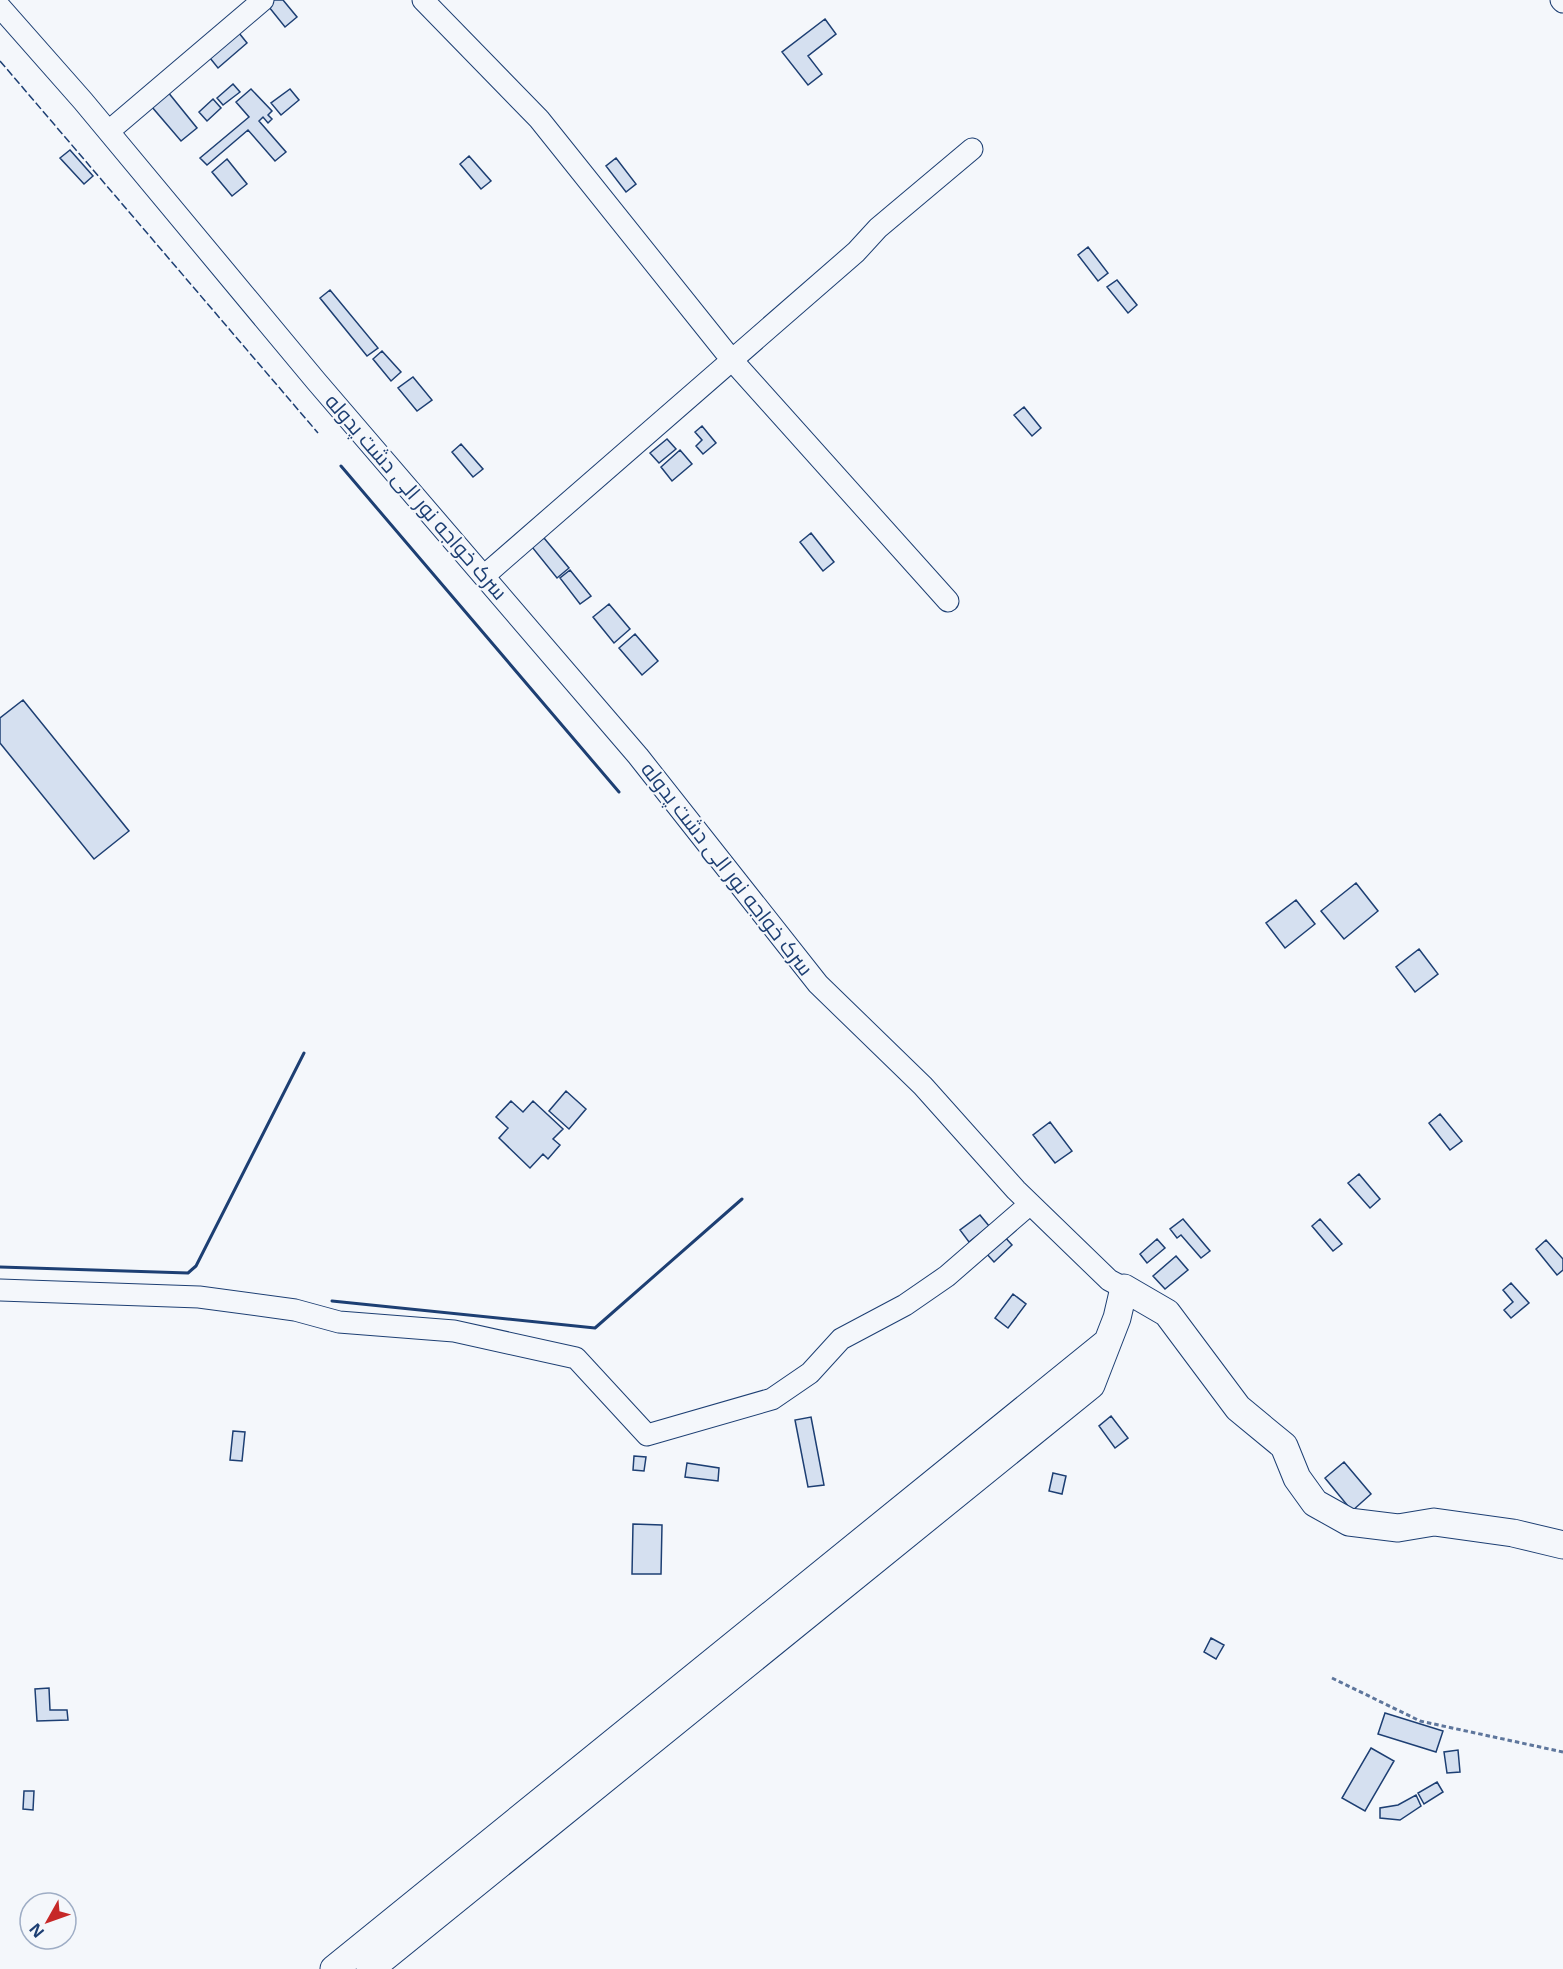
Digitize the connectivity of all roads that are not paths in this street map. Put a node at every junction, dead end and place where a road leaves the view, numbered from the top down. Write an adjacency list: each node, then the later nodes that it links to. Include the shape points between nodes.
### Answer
1 (263, 0): 4 (street)
2 (423, 0): 6 (street, via 539,119)
3 (0, 7): 4 (street, سرک خواجه نور الی دشت پدوله)
4 (109, 131): 7 (street, سرک خواجه نور الی دشت پدوله)
5 (972, 149): 6 (street)
6 (731, 359): 7 (street); 8 (street)
7 (484, 576): 9 (street, سرک خواجه نور الی دشت پدوله, via 638,756 818,984 923,1086)
8 (948, 601)
9 (1030, 1204): 10 (street, سرک خواجه نور الی دشت پدوله, via 1109,1280); 11 (street, via 947,1276 905,1305 842,1339 810,1373 772,1399 647,1435 576,1358 454,1331 339,1322 295,1310 199,1297)
10 (1124, 1288): 12 (main road); 13 (main road, سرک خواجه نور الی دشت پدوله, via 1167,1313 1238,1408 1284,1446 1297,1478 1315,1503 1349,1522 1398,1528 1434,1522 1513,1533)
11 (0, 1290)
12 (1106, 1344): 14 (main road); 15 (main road, via 1091,1385)
13 (1563, 1545)
14 (334, 1969)
15 (370, 1969)

